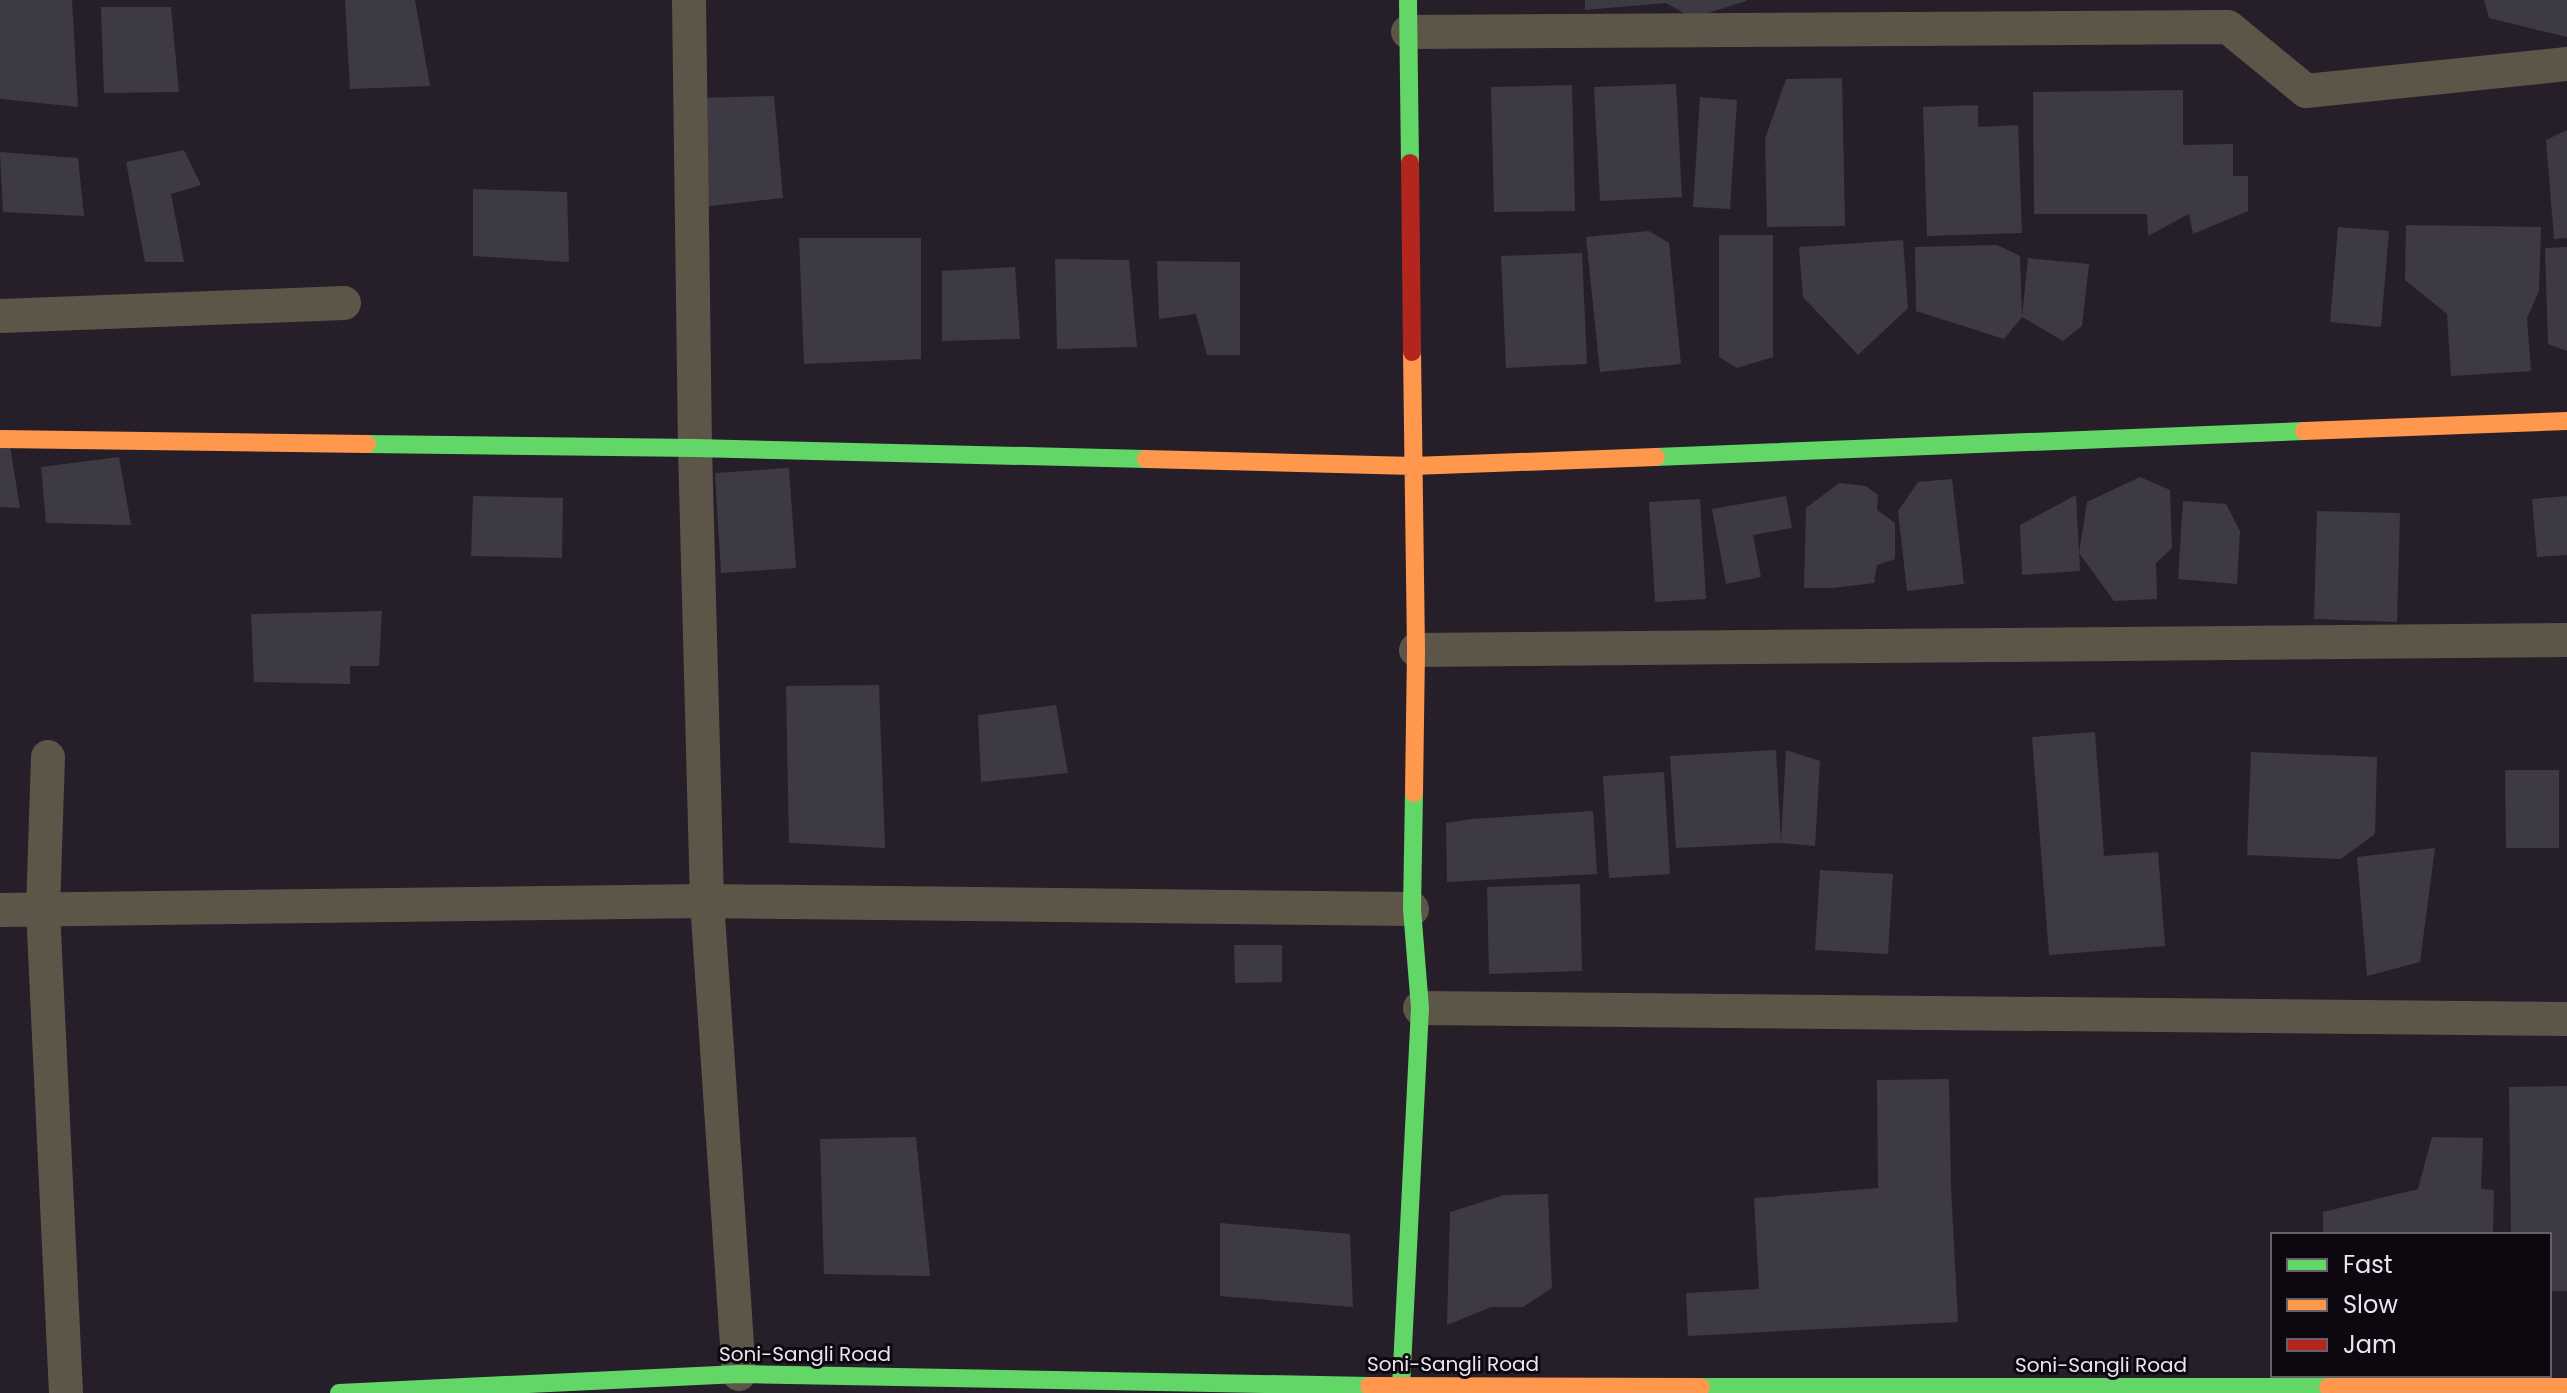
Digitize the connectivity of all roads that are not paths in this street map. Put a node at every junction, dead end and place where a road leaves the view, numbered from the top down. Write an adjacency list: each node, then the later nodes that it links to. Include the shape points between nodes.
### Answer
1 (689, 0): 9 (street)
2 (2221, 13): 3 (street); 4 (street, via 2306,91)
3 (1408, 16): 10 (street)
4 (2567, 64)
5 (344, 303): 6 (street)
6 (0, 316)
7 (2567, 421): 10 (street)
8 (0, 439): 9 (street)
9 (695, 448): 10 (street); 14 (street)
10 (1413, 466): 12 (street)
11 (2567, 640): 12 (street)
12 (1416, 650): 15 (street)
13 (48, 757): 17 (street)
14 (707, 901): 15 (street); 17 (street); 20 (street)
15 (1412, 909): 18 (street)
16 (0, 910): 17 (street)
17 (43, 910): 23 (street)
18 (1420, 1008): 19 (street); 22 (street)
19 (2567, 1019)
20 (739, 1374): 22 (street, Soni-Sangli Road); 24 (street, Soni-Sangli Road)
21 (2567, 1387): 22 (street, Soni-Sangli Road)
22 (1401, 1390)
23 (66, 1393)
24 (339, 1393)

